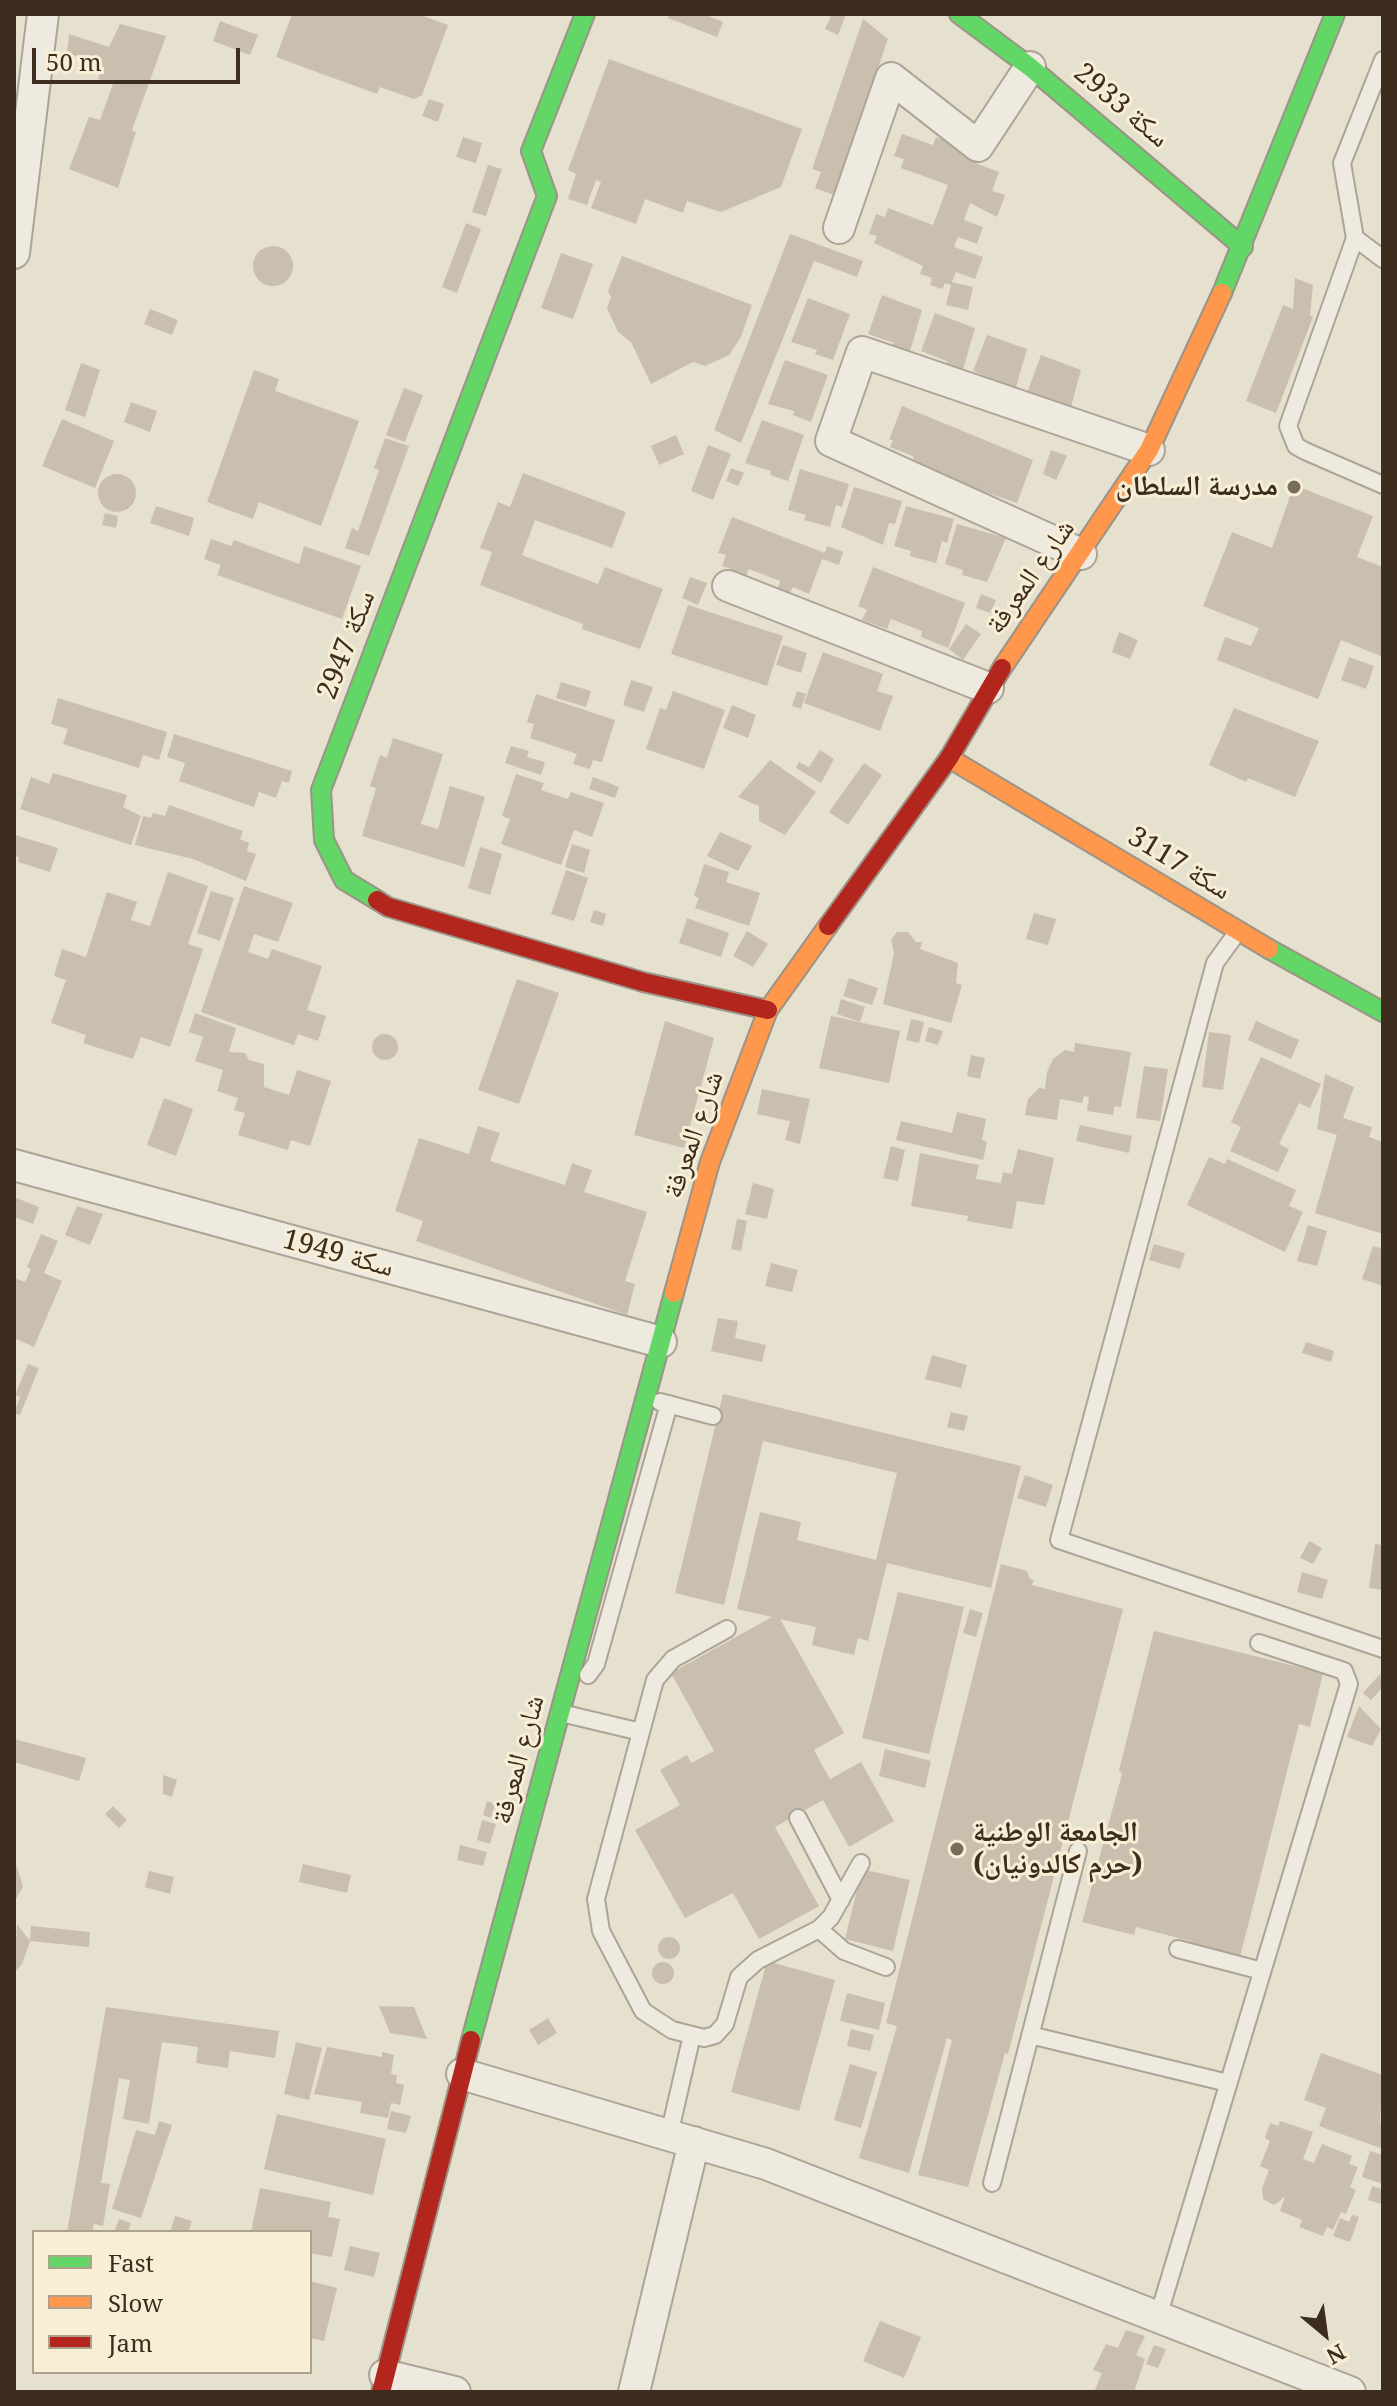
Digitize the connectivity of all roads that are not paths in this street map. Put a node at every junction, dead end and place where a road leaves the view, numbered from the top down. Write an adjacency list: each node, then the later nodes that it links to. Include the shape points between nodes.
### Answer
1 (43, 14): 10 (street)
2 (585, 14): 19 (street, سكة 2947, via 531,151 547,196 321,790 324,840 344,880 388,907 643,982)
3 (959, 14): 6 (street, سكة 2933)
4 (1335, 14): 9 (street, شارع المعرفة)
5 (1383, 60): 8 (lane, via 1342,163)
6 (1030, 67): 7 (street, via 978,146 891,78); 9 (street, سكة 2933)
7 (839, 228)
8 (1355, 238): 11 (lane); 13 (lane, via 1288,426 1296,446)
9 (1243, 247): 12 (street, شارع المعرفة)
10 (14, 253)
11 (1383, 259)
12 (1149, 450): 14 (street, شارع المعرفة); 14 (street, via 862,352 831,441)
13 (1383, 485)
14 (1081, 554): 16 (street, شارع المعرفة)
15 (728, 586): 16 (street)
16 (988, 688): 17 (street, شارع المعرفة)
17 (949, 758): 18 (street, سكة 3117); 19 (street, شارع المعرفة)
18 (1237, 932): 20 (street, سكة 3117); 28 (lane, via 1215,963 1059,1540)
19 (768, 1010): 22 (street, شارع المعرفة, via 710,1162)
20 (1383, 1012)
21 (14, 1165): 22 (street, سكة 1949)
22 (661, 1342): 23 (street, شارع المعرفة)
23 (646, 1398): 24 (lane); 29 (street, شارع المعرفة)
24 (669, 1404): 25 (lane); 29 (lane, via 595,1669 584,1677)
25 (713, 1416)
26 (727, 1629): 31 (lane, via 660,1671)
27 (1259, 1643): 39 (lane, via 1344,1671 1350,1680)
28 (1383, 1649)
29 (571, 1674): 30 (street, شارع المعرفة)
30 (561, 1713): 31 (lane); 42 (street, شارع المعرفة)
31 (641, 1732): 40 (lane, via 596,1899 598,1921 643,2011 660,2025)
32 (798, 1818): 35 (lane)
33 (1078, 1851): 41 (lane)
34 (861, 1863): 35 (lane)
35 (841, 1900): 36 (lane)
36 (819, 1929): 38 (lane, via 844,1951); 40 (lane, via 748,1967 734,1989 721,2030 710,2037)
37 (1178, 1949): 39 (lane)
38 (886, 1967)
39 (1262, 1971): 43 (lane)
40 (692, 2035): 44 (lane)
41 (1030, 2035): 43 (lane); 45 (lane)
42 (462, 2074): 44 (street); 47 (street, شارع المعرفة)
43 (1228, 2083): 46 (lane)
44 (682, 2139): 46 (street, via 766,2164); 49 (street)
45 (992, 2183)
46 (1158, 2317): 50 (street)
47 (383, 2384): 48 (street)
48 (455, 2392)
49 (634, 2392)
50 (1350, 2392)

